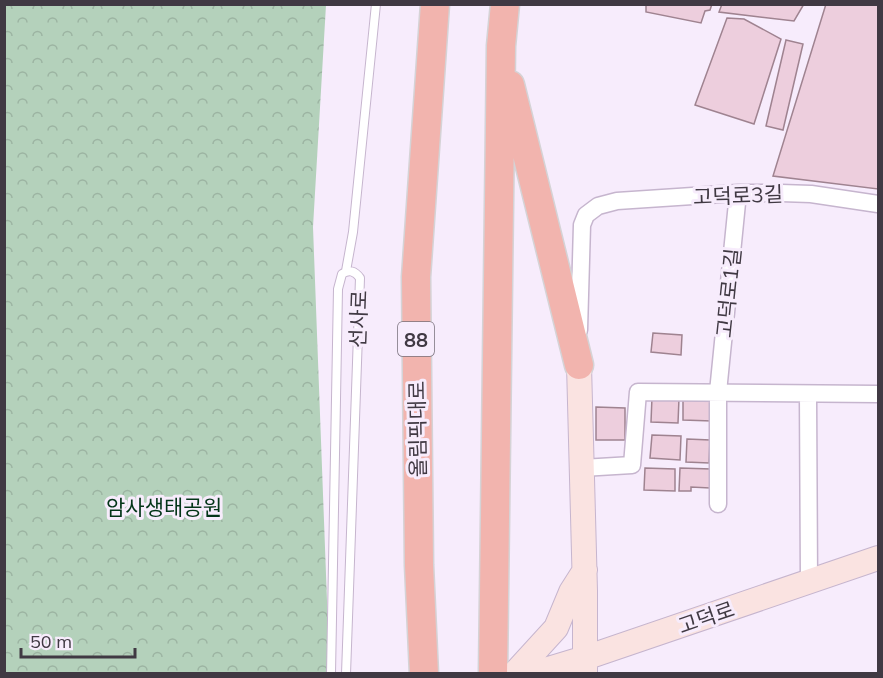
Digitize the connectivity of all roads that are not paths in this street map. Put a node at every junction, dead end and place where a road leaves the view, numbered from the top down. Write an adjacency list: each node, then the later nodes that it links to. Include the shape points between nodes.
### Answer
1 (376, 4): 7 (lane)
2 (435, 4): 20 (highway, 올림픽대로 / 88, via 416,278)
3 (505, 4): 4 (highway)
4 (501, 46): 8 (highway); 21 (highway)
5 (738, 193): 6 (street, 고덕로3길, via 811,194); 8 (street, 고덕로3길, via 617,201 598,206 586,215 582,225); 9 (street, 고덕로1길)
6 (879, 204)
7 (346, 271): 18 (lane, 선사로, via 360,278); 19 (lane, 선사로, via 340,278 337,302)
8 (579, 365): 12 (main road)
9 (718, 392): 10 (street); 12 (street, via 638,392 632,465); 13 (street, 고덕로1길)
10 (808, 394): 11 (street); 16 (street)
11 (879, 394)
12 (582, 468): 15 (main road)
13 (718, 504)
14 (879, 558): 16 (main road, 고덕로)
15 (585, 570): 17 (main road); 22 (main road, via 556,628)
16 (809, 582): 17 (main road, 고덕로)
17 (585, 666): 23 (main road, 고덕로)
18 (348, 671)
19 (331, 674)
20 (424, 674)
21 (493, 674)
22 (514, 674)
23 (532, 674)

